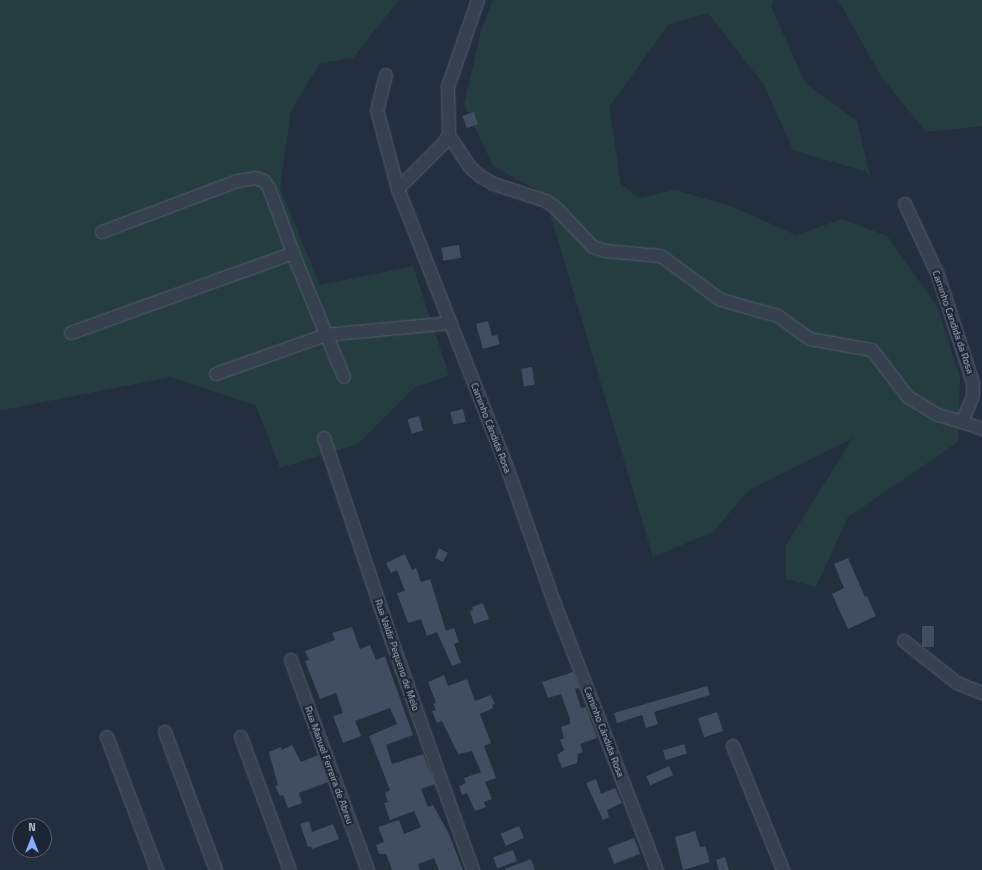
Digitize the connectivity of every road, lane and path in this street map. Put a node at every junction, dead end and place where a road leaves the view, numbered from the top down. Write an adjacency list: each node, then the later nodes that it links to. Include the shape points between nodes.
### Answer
1 (478, 0): 3 (street, via 448,87)
2 (386, 75): 4 (street, Caminho Cândida Rosa, via 377,110)
3 (449, 135): 4 (street); 13 (street, via 470,167 480,176 494,184 546,201 593,247 605,251 661,256 721,300 778,316 810,338 872,350 908,397 938,415)
4 (398, 189): 8 (street, Caminho Cândida Rosa)
5 (905, 204): 13 (street, Caminho Candida da Rosa, via 938,275 973,382 973,396)
6 (102, 232): 7 (street, via 238,181 255,178 264,181 269,188)
7 (293, 253): 9 (street); 10 (street)
8 (450, 323): 10 (street); 28 (street, Caminho Cândida Rosa, via 508,470 554,602)
9 (71, 333)
10 (326, 335): 11 (street); 12 (street)
11 (216, 374)
12 (344, 377)
13 (962, 422): 14 (street)
14 (982, 429)
15 (324, 438): 27 (street, Rua Valdir Pequeno de Melo)
16 (904, 641): 18 (street, via 957,683)
17 (291, 660): 26 (street, Rua Manuel Ferreira de Abreu)
18 (982, 693)
19 (165, 732): 24 (street)
20 (107, 737): 23 (street)
21 (241, 737): 25 (street)
22 (733, 746): 29 (street)
23 (157, 870)
24 (216, 870)
25 (290, 870)
26 (368, 870)
27 (473, 870)
28 (657, 870)
29 (783, 870)

